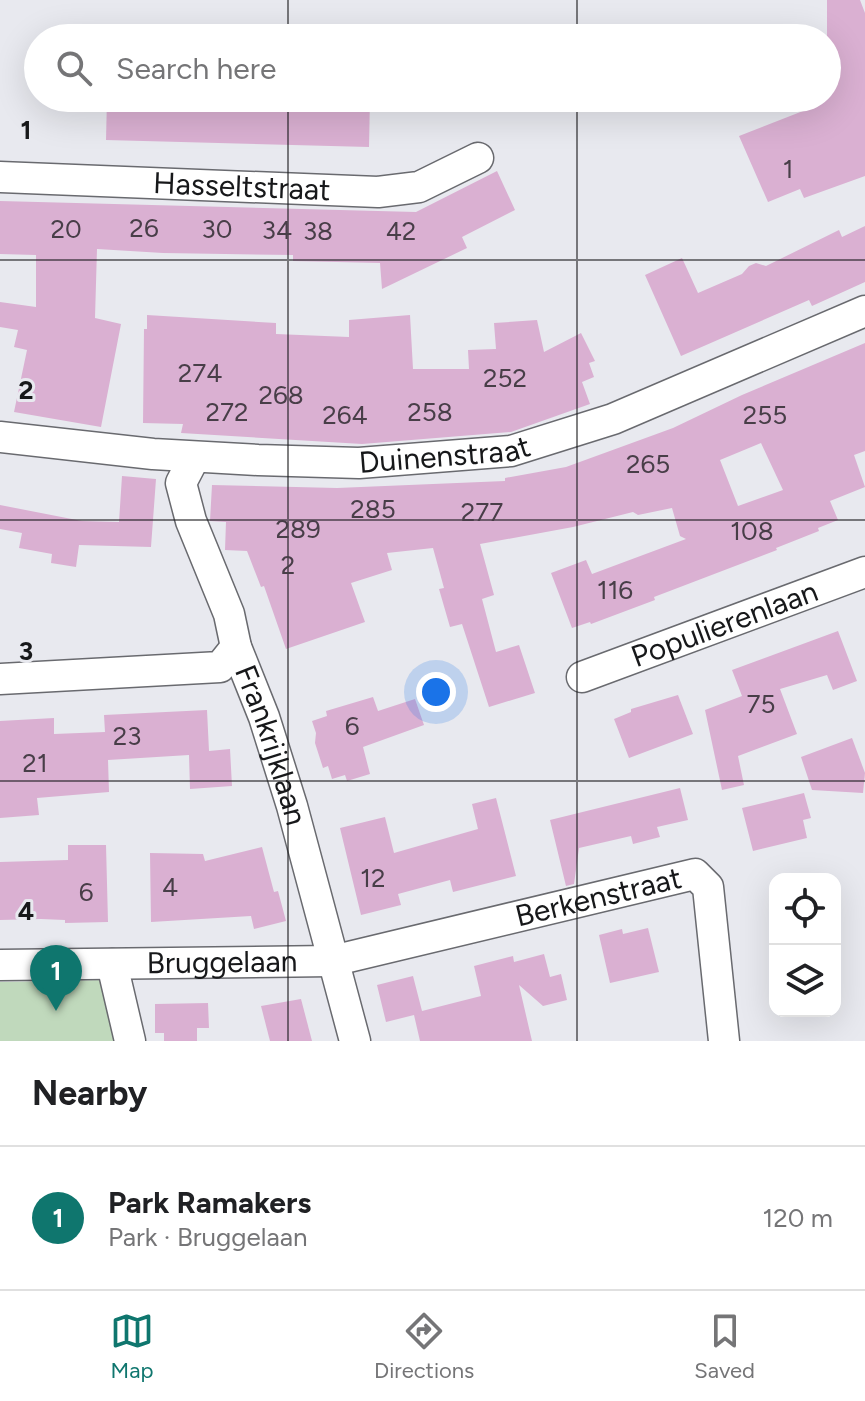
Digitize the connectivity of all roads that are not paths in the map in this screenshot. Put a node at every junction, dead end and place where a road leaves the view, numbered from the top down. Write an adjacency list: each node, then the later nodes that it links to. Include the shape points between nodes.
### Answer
1 (478, 158): 2 (street, Hasseltstraat, via 419,187 378,192)
2 (0, 177)
3 (865, 311): 5 (street, Duinenstraat, via 613,419 511,451 359,463)
4 (0, 437): 5 (street, Duinenstraat)
5 (194, 458): 7 (street, Frankrijklaan, via 181,483)
6 (865, 572): 8 (street, Populierenlaan)
7 (236, 647): 9 (street, via 220,667); 10 (street, Frankrijklaan, via 292,806)
8 (582, 677)
9 (0, 679)
10 (332, 961): 11 (street, Bruggelaan); 14 (street, Frankrijklaan); 15 (street, Berkenstraat, via 695,874 708,887)
11 (112, 964): 12 (street, Bruggelaan); 13 (street, Bruggelaan)
12 (0, 965)
13 (130, 1041)
14 (355, 1041)
15 (724, 1041)

